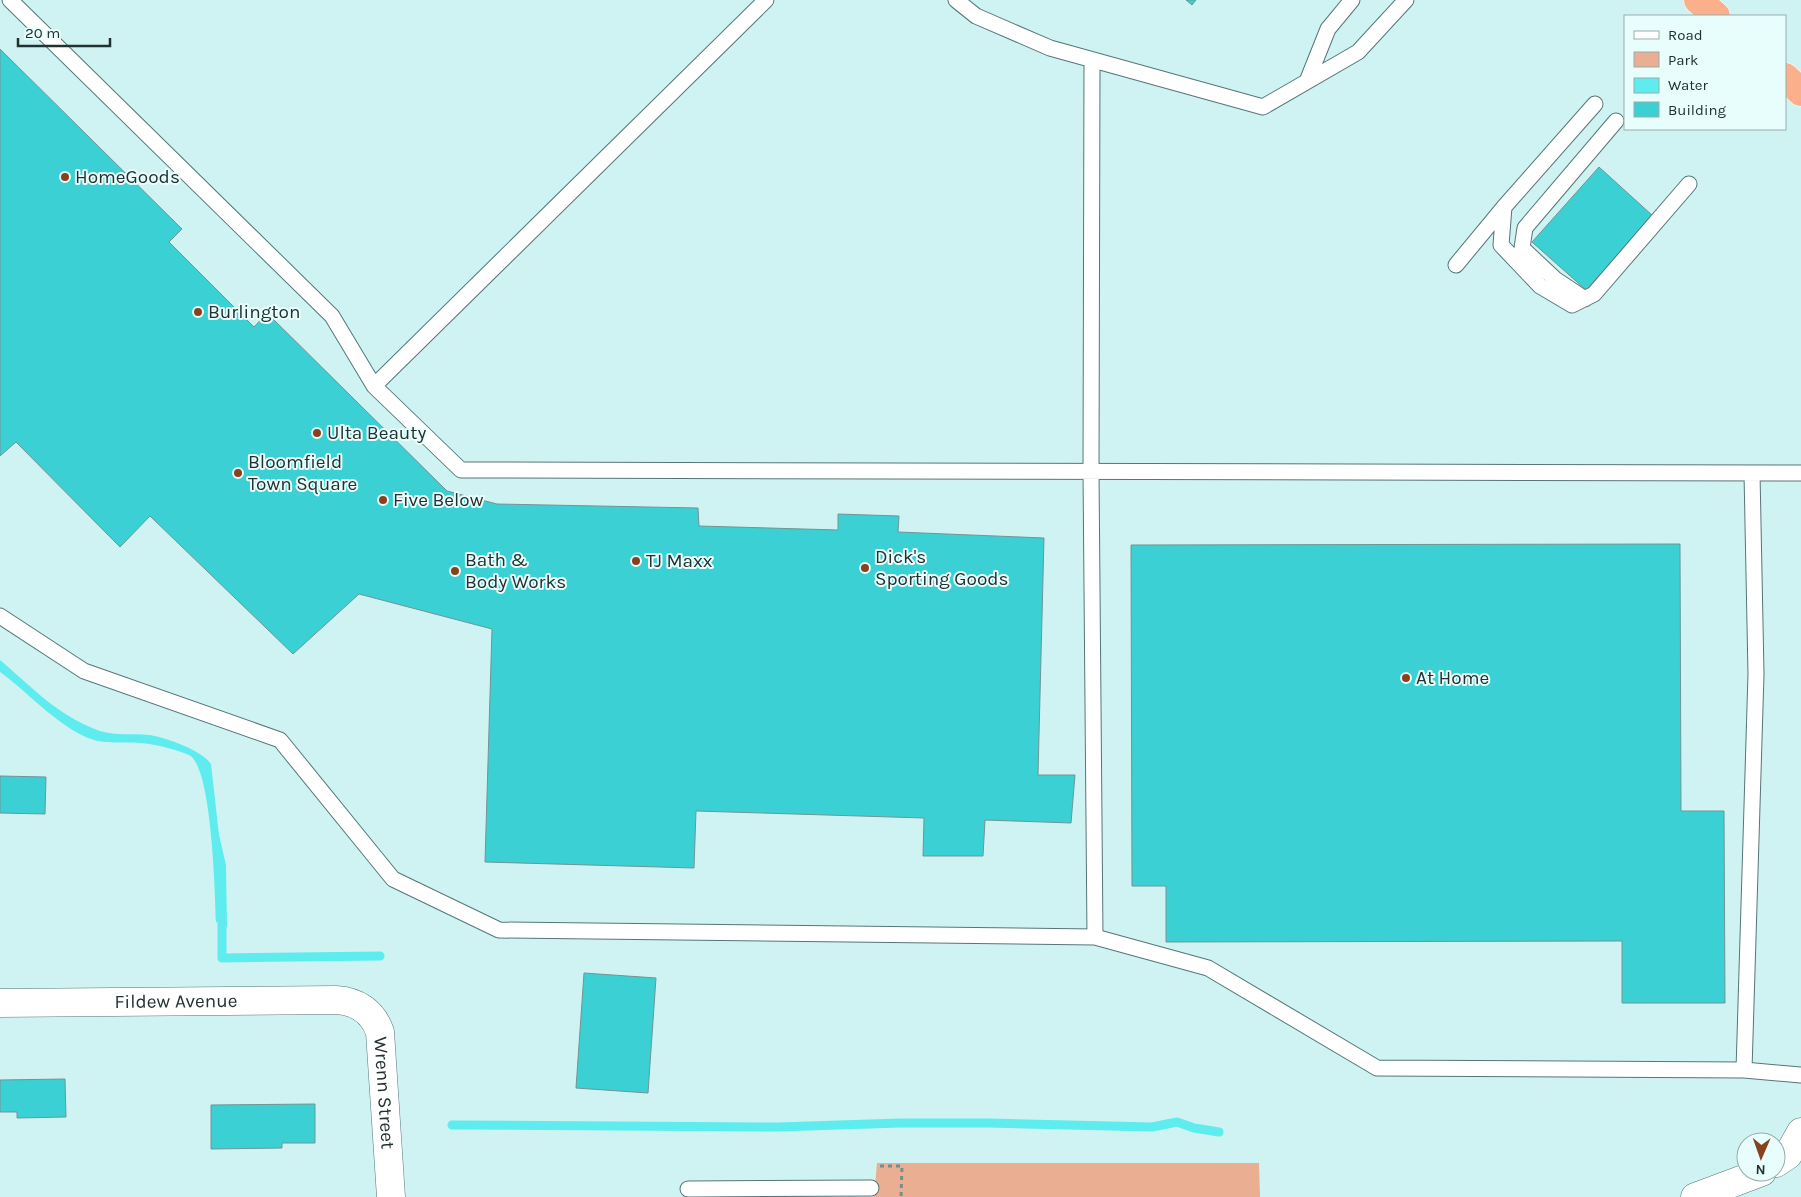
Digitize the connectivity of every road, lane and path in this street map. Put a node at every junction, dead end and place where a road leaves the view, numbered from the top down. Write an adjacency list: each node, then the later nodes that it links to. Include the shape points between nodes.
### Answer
1 (10, 0): 18 (lane, via 332,316)
2 (766, 0): 18 (lane)
3 (956, 0): 8 (lane, via 976,16 1050,48)
4 (1352, 0): 10 (lane, via 1328,29)
5 (1406, 0): 10 (lane, via 1358,52)
6 (1698, 0): 7 (highway)
7 (1715, 15)
8 (1092, 61): 10 (lane, via 1263,107); 19 (lane)
9 (1786, 78): 11 (highway)
10 (1308, 79)
11 (1801, 92)
12 (1595, 104): 15 (lane)
13 (1616, 121): 17 (lane, via 1524,228 1522,248 1555,279)
14 (1689, 184): 17 (lane, via 1594,294)
15 (1504, 207): 16 (lane); 17 (lane, via 1501,245 1540,286 1572,305)
16 (1456, 265)
17 (1585, 299)
18 (374, 386): 19 (lane, via 462,470)
19 (1091, 472): 20 (lane); 23 (lane)
20 (1752, 473): 21 (lane); 26 (lane, via 1756,674)
21 (1801, 473)
22 (0, 616): 23 (lane, via 84,672 280,740 393,879 499,930)
23 (1095, 937): 26 (lane, via 1208,968 1377,1068)
24 (352, 1002): 25 (street, Fildew Avenue); 33 (street, Wrenn Street, via 368,1012 380,1032)
25 (0, 1003)
26 (1744, 1070): 27 (lane)
27 (1801, 1074)
28 (1801, 1132): 29 (street)
29 (1786, 1156)
30 (1736, 1182): 34 (street)
31 (870, 1188): 32 (lane)
32 (688, 1189)
33 (390, 1197)
34 (1695, 1197)

